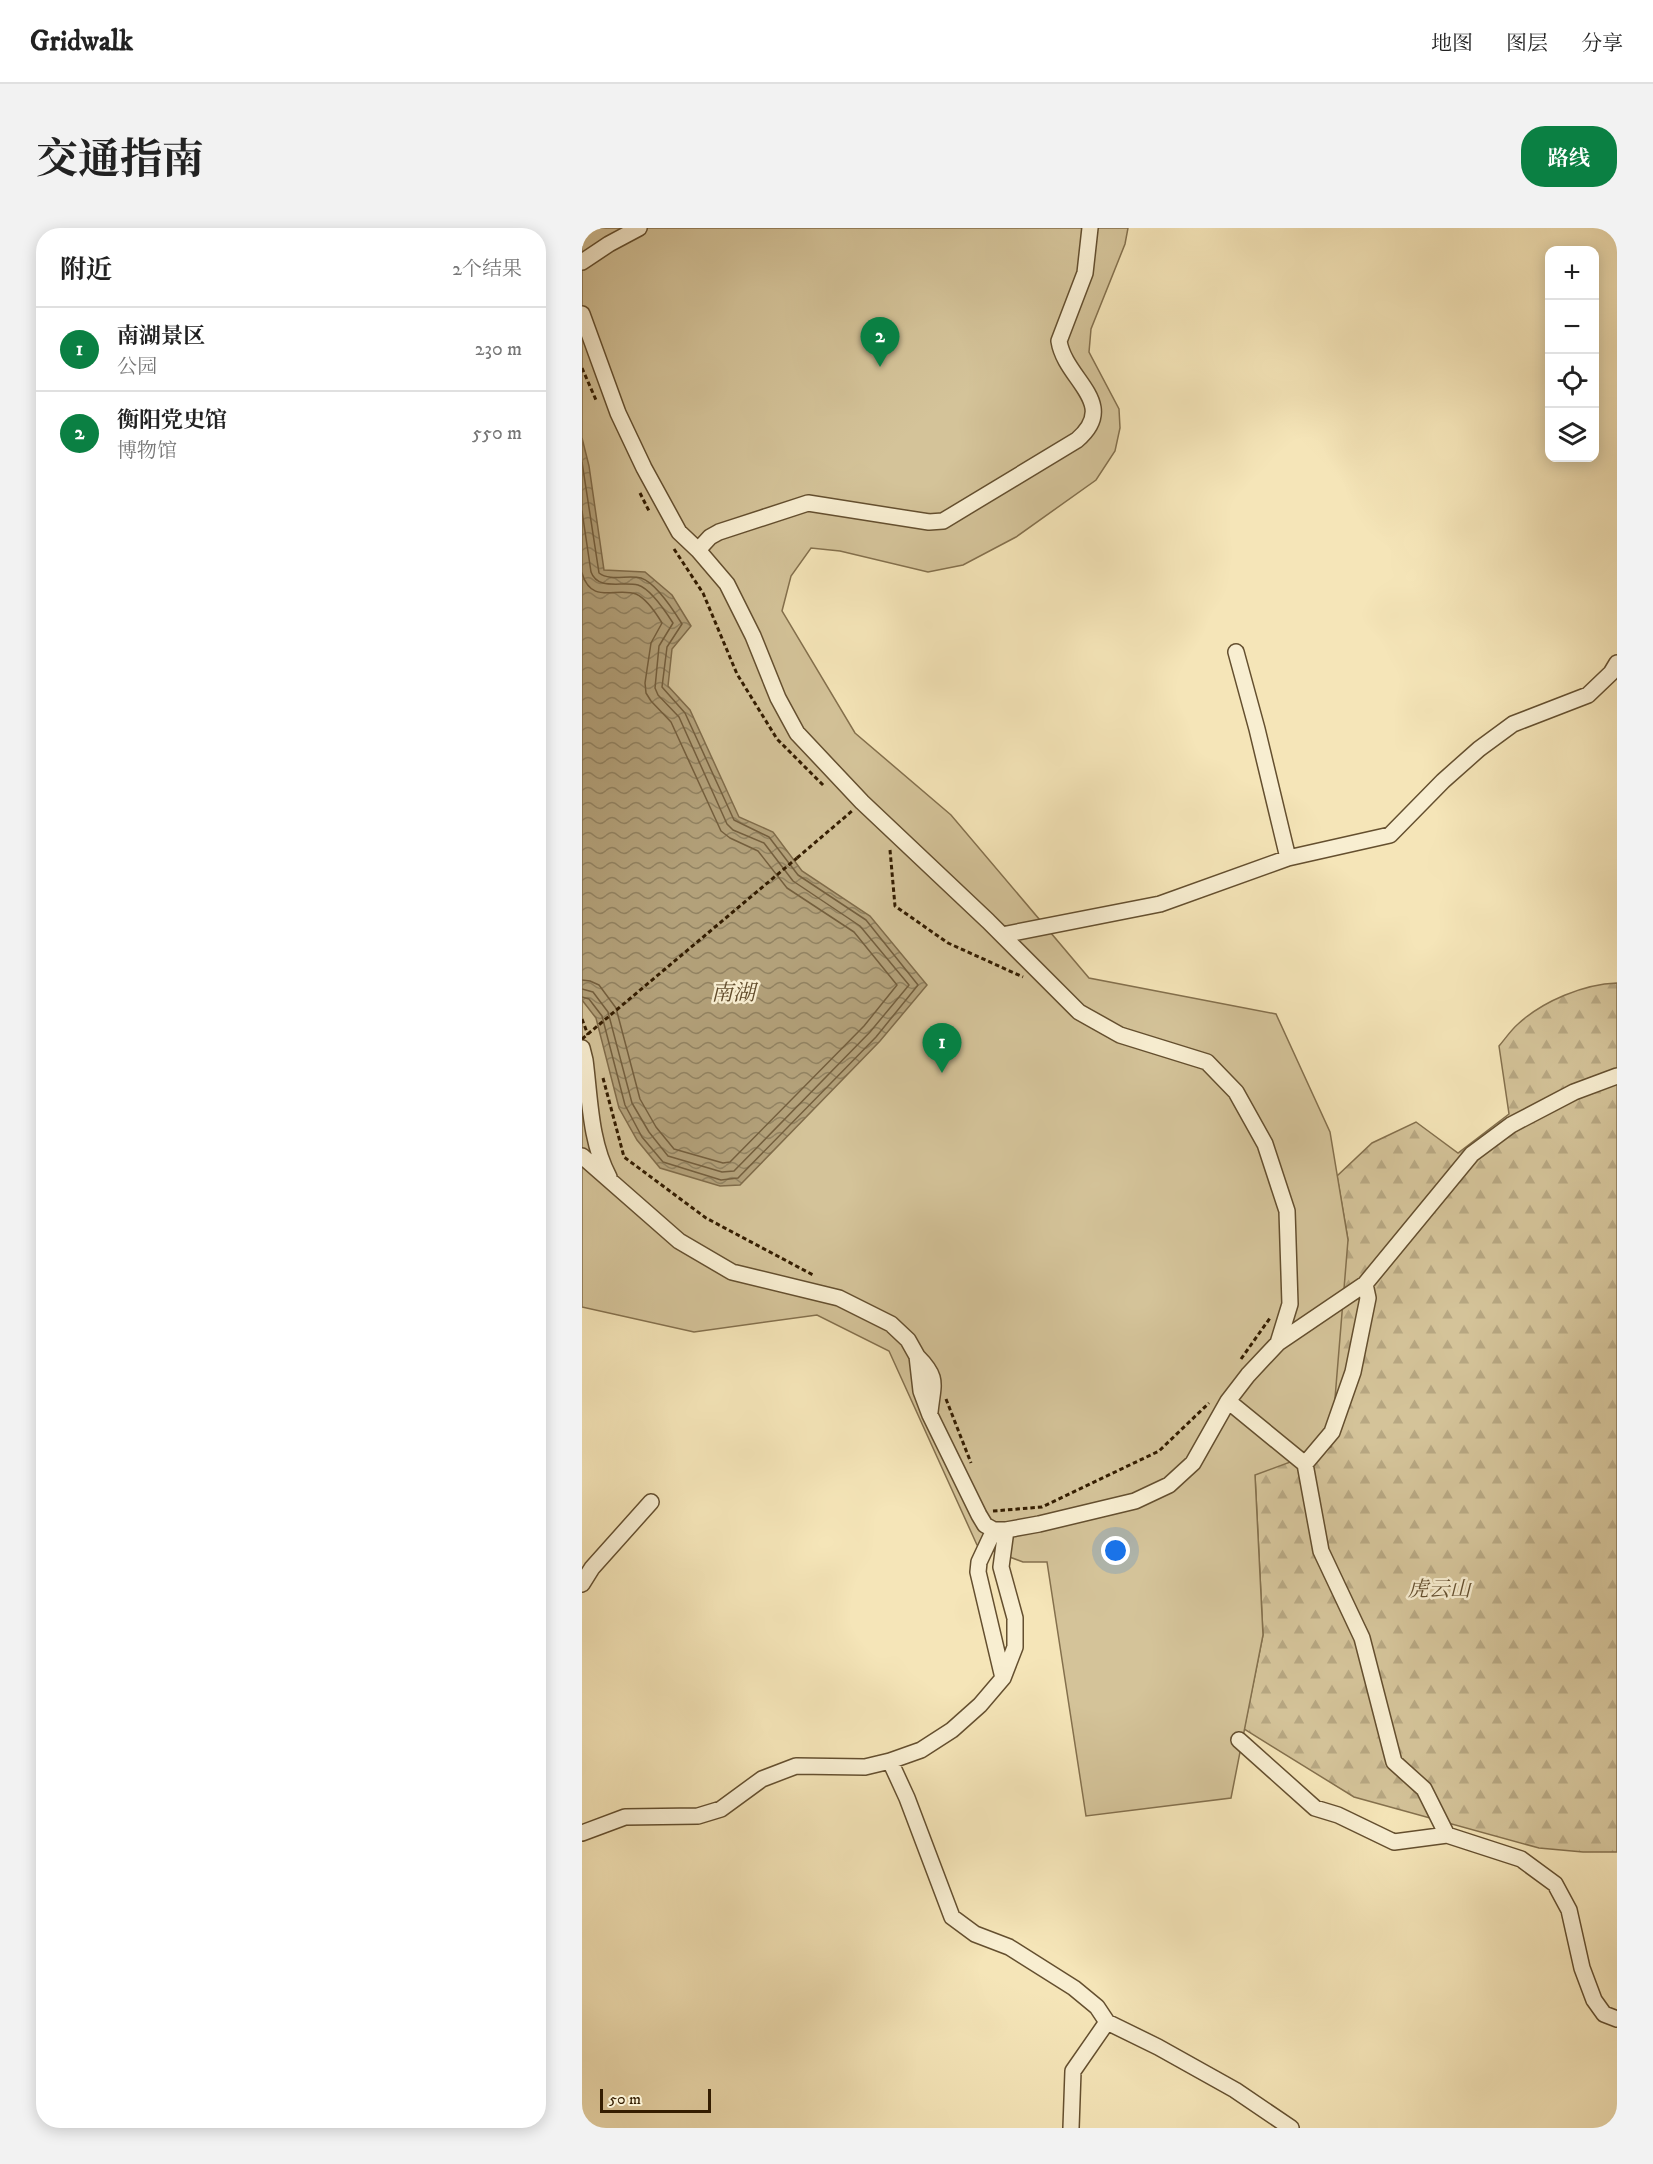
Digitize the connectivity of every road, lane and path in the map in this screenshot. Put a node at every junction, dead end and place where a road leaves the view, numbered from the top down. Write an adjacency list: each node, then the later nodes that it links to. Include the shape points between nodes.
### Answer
1 (639, 228): 3 (street)
2 (1090, 228): 10 (street, via 1085,273 1059,341 1064,358 1093,403 1092,424 1077,441 943,521 808,503 719,532)
3 (582, 262)
4 (582, 314): 10 (street, via 618,413 644,468 679,532)
5 (582, 368): 6 (path)
6 (600, 409)
7 (639, 493): 8 (path)
8 (651, 514)
9 (670, 543): 13 (path, via 703,593 737,674 777,739)
10 (698, 550): 14 (street, via 727,584 797,733)
11 (1236, 652): 16 (street)
12 (1617, 663): 16 (street, via 1588,695 1513,724 1479,749 1390,835)
13 (826, 788)
14 (862, 802): 17 (street); 20 (path, bridge)
15 (883, 843): 18 (path, via 891,851 895,906 948,943)
16 (1288, 858): 17 (street, via 1160,904)
17 (1002, 934): 29 (street, via 1079,1012 1120,1035 1207,1062 1236,1092 1265,1144 1287,1211 1290,1304)
18 (1023, 977)
19 (582, 1019): 21 (path)
20 (582, 1039)
21 (586, 1046): 25 (street, via 598,1149)
22 (1617, 1076): 27 (street, via 1574,1092 1511,1125 1472,1154)
23 (602, 1077): 26 (path, via 624,1157 706,1218)
24 (582, 1156): 25 (street)
25 (612, 1183): 38 (street, via 679,1241 732,1272 839,1298 891,1324 917,1356 921,1391 930,1415 979,1515 985,1525)
26 (823, 1280)
27 (1365, 1284): 29 (street); 34 (street, via 1368,1298 1349,1382 1332,1432)
28 (1276, 1311): 30 (path)
29 (1278, 1343): 32 (street)
30 (1235, 1368)
31 (944, 1393): 35 (path)
32 (1228, 1401): 34 (street); 38 (street, via 1193,1463 1169,1485 1135,1501)
33 (1210, 1402): 37 (path, via 1159,1451 1042,1507)
34 (1305, 1464): 44 (street, via 1320,1551 1362,1638 1394,1762 1424,1790)
35 (974, 1468)
36 (651, 1502): 39 (street)
37 (991, 1512)
38 (1000, 1530): 40 (street, via 1001,1567 1015,1618 1015,1647); 40 (street, via 979,1562 978,1572)
39 (582, 1584)
40 (1003, 1678): 42 (street, via 952,1730 921,1750)
41 (1239, 1740): 44 (street, via 1315,1808 1394,1842)
42 (890, 1761): 43 (street, via 865,1767 796,1766 762,1779 721,1809 698,1816 625,1817); 46 (street, via 952,1917 975,1934 1009,1947 1074,1988 1097,2007)
43 (582, 1833)
44 (1447, 1835): 45 (street, via 1521,1859 1555,1884 1569,1910 1594,2000 1604,2014)
45 (1617, 2019)
46 (1107, 2022): 47 (street, via 1073,2071); 48 (street, via 1235,2090)
47 (1071, 2128)
48 (1291, 2128)

